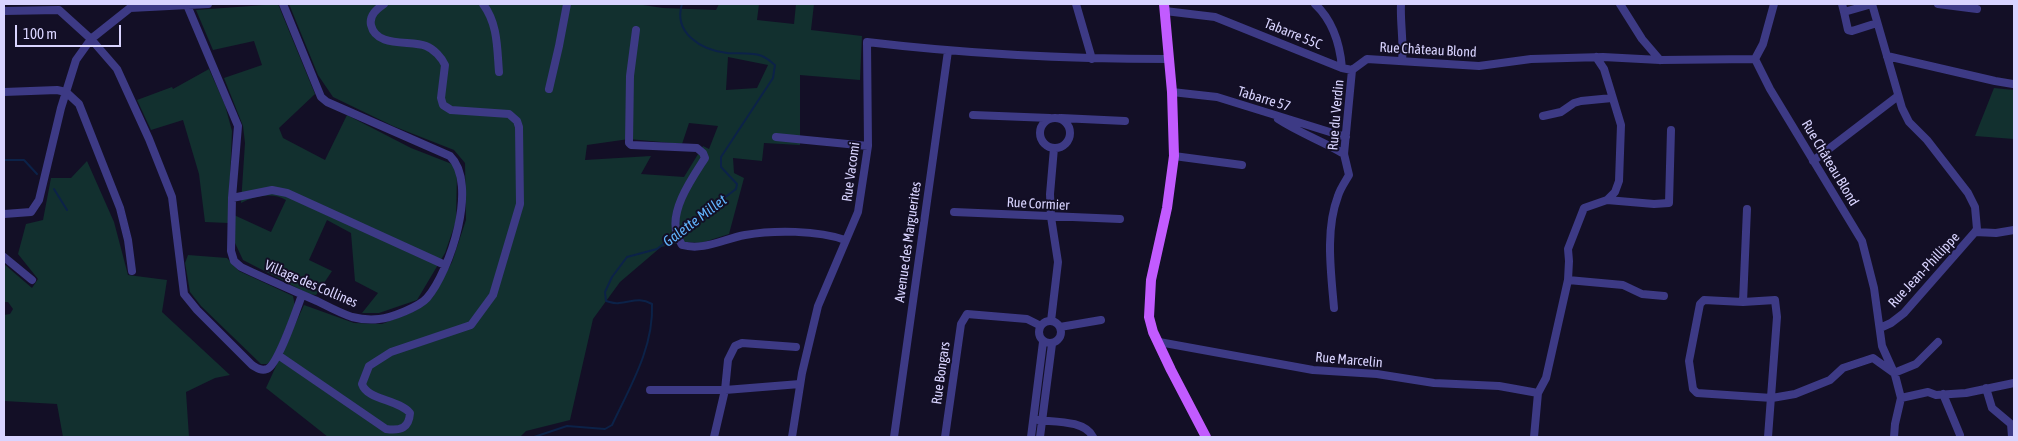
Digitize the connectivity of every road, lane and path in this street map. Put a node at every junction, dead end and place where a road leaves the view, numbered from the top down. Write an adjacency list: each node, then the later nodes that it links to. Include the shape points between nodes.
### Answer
1 (208, 4): 14 (street)
2 (284, 4): 70 (street, Village des Collines, via 321,97 450,156 457,163 460,172 460,222)
3 (384, 4): 88 (street, via 375,11 371,27 383,40 426,46 443,60 443,105 451,110 509,114 517,121 520,204 493,295 471,325 391,352 370,366 363,388 368,393 404,406 410,413 409,422 396,430 386,429)
4 (483, 4): 32 (street, via 496,32)
5 (567, 4): 34 (street)
6 (1076, 4): 25 (street)
7 (1315, 4): 30 (street, via 1333,30)
8 (1401, 4): 29 (street)
9 (1620, 4): 28 (street)
10 (1774, 4): 27 (street, via 1763,44)
11 (1842, 4): 18 (street)
12 (1872, 4): 18 (street); 19 (street)
13 (1938, 4): 16 (street)
14 (187, 5): 21 (street, via 130,8); 59 (street, Village des Collines, via 238,126)
15 (1165, 7): 26 (main road); 30 (street, Tabarre 55C, via 1215,17)
16 (1977, 9)
17 (4, 11): 21 (street, via 59,10)
18 (1844, 12): 19 (street, via 1848,30)
19 (1877, 22): 23 (street)
20 (636, 30): 68 (street, via 630,76 629,143 697,148 705,158 680,202 676,234 682,245 695,249 747,235 768,233 812,232)
21 (92, 39): 36 (street, via 76,60); 88 (street, via 117,69 172,197 184,294 252,365 266,370)
22 (948, 51): 25 (street); 53 (street, Rue Vacomi, via 867,42); 104 (street, Avenue des Marguerites)
23 (1887, 56): 33 (street); 38 (street)
24 (1596, 57): 28 (street, Rue Château Blond); 29 (street, Rue Château Blond, via 1531,59 1479,66); 39 (street, via 1604,69)
25 (1092, 59): 26 (street)
26 (1169, 59): 37 (main road)
27 (1755, 59): 28 (street, Rue Château Blond); 57 (street, Rue Château Blond)
28 (1660, 60)
29 (1402, 61): 31 (street, Rue Château Blond, via 1367,59)
30 (1342, 68): 31 (street, Tabarre 55C)
31 (1352, 70): 52 (street, Rue du Verdin)
32 (499, 72)
33 (2013, 84)
34 (549, 89)
35 (4, 92): 36 (street)
36 (66, 92): 63 (street, via 39,200 31,212); 71 (street, via 79,104 120,208)
37 (1172, 92): 40 (street, Tabarre 57, via 1217,98); 56 (main road)
38 (1898, 96): 57 (street); 67 (street, via 1909,122 1968,193 1975,207)
39 (1612, 98): 42 (street, via 1581,100 1561,112); 60 (street, via 1621,125 1619,181 1616,192)
40 (1270, 114): 52 (street, Tabarre 57); 55 (street)
41 (973, 115): 43 (street)
42 (1543, 116)
43 (1034, 117): 44 (street); 48 (street)
44 (1050, 118): 45 (street); 48 (street)
45 (1060, 118): 46 (street); 50 (street)
46 (1079, 119): 47 (street); 50 (street)
47 (1125, 121)
48 (1041, 130): 54 (street, via 1043,142)
49 (1671, 130): 60 (street, via 1669,203)
50 (1070, 132): 54 (street, via 1066,144)
51 (776, 137): 53 (street)
52 (1346, 137): 55 (street, Rue du Verdin)
53 (868, 146): 68 (street, Rue Vacomi, via 858,212)
54 (1054, 148): 64 (street)
55 (1344, 154): 77 (street, Rue du Verdin, via 1349,175 1338,195 1331,239)
56 (1174, 156): 58 (street); 84 (main road, via 1149,298 1149,317)
57 (1813, 161): 82 (street, Rue Château Blond, via 1862,241)
58 (1242, 165)
59 (232, 198): 70 (street, via 272,190 287,193); 74 (street, Village des Collines, via 231,251 234,261)
60 (1607, 200): 73 (street, via 1584,208 1578,220 1568,249)
61 (1747, 209): 76 (street)
62 (954, 212): 64 (street, Rue Cormier)
63 (4, 214)
64 (1051, 217): 65 (street, Rue Cormier); 79 (street, via 1058,262)
65 (1120, 219)
66 (2014, 230): 67 (street, Rue Jean-Phillippe)
67 (1975, 232): 82 (street, Rue Jean-Phillippe, via 1904,313)
68 (845, 240): 91 (street, Rue Vacomi, via 818,306)
69 (4, 257): 72 (street)
70 (446, 265): 74 (street, Village des Collines, via 427,297 418,305 380,319 353,317)
71 (132, 271)
72 (32, 280)
73 (1568, 280): 75 (street, via 1623,285 1642,294); 95 (street, via 1546,378)
74 (302, 294): 88 (street)
75 (1664, 296)
76 (1743, 302): 97 (street, via 1775,300 1777,317); 97 (street, via 1704,300 1700,304 1690,361 1692,389 1698,393)
77 (1334, 308)
78 (1101, 320): 81 (street)
79 (1051, 321): 80 (street); 81 (street)
80 (1041, 326): 83 (street, via 1038,334); 105 (street, Rue Bongars, via 1027,319 967,314 961,324)
81 (1060, 327): 86 (street, via 1060,336)
82 (1880, 328): 89 (street, Rue Château Blond, via 1882,346)
83 (1043, 342): 86 (street); 99 (street)
84 (1159, 342): 95 (street, Rue Marcelin, via 1313,370 1377,374 1434,383 1499,386); 109 (main road)
85 (1938, 342): 89 (street, via 1916,364)
86 (1052, 344): 100 (street)
87 (796, 347): 94 (street, via 742,343 735,346 728,360)
88 (278, 355)
89 (1894, 372): 97 (street, via 1873,358 1843,368 1830,380 1795,394); 98 (street, Rue Château Blond)
90 (2014, 383): 92 (street)
91 (800, 384): 94 (street); 103 (street, Rue Vacomi)
92 (1986, 388): 96 (street); 113 (street, via 1992,408 2011,424)
93 (650, 390): 94 (street)
94 (725, 390): 102 (street)
95 (1538, 393): 110 (street)
96 (1943, 394): 98 (street, via 1928,392); 101 (street)
97 (1772, 398): 111 (street)
98 (1901, 398): 112 (street)
99 (1033, 420): 100 (street); 106 (street)
100 (1043, 421): 107 (street); 108 (street, via 1080,425)
101 (1960, 436)
102 (714, 437)
103 (792, 437)
104 (894, 437)
105 (945, 437)
106 (1031, 437)
107 (1040, 437)
108 (1093, 437)
109 (1206, 437)
110 (1534, 437)
111 (1768, 437)
112 (1894, 437)
113 (2012, 437)

